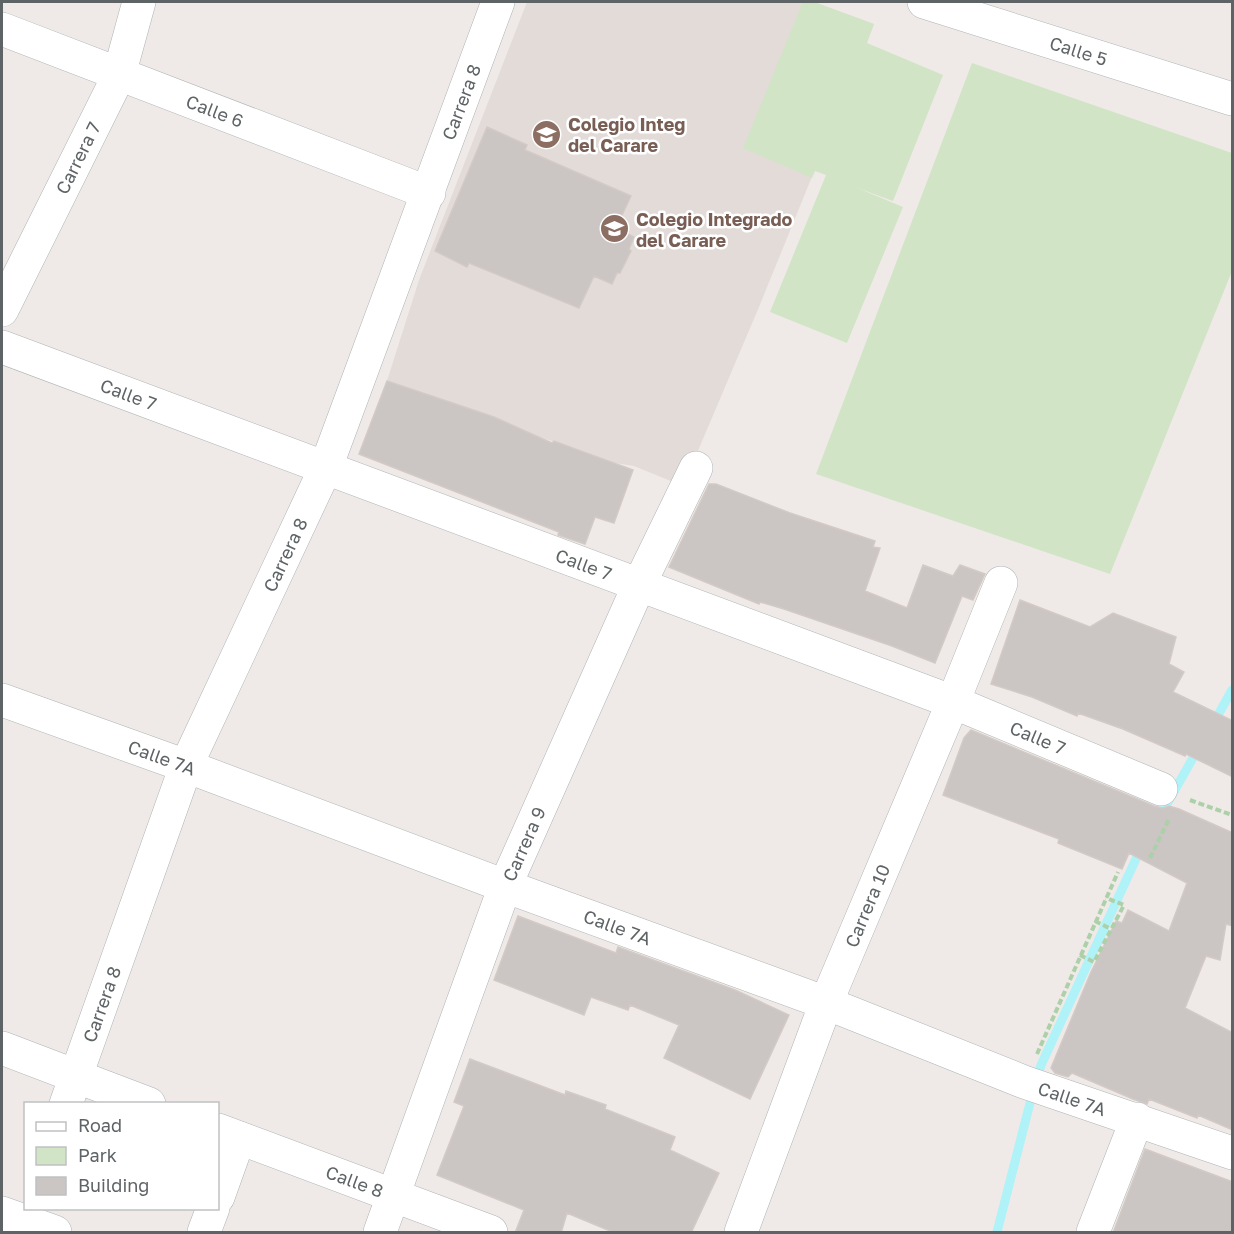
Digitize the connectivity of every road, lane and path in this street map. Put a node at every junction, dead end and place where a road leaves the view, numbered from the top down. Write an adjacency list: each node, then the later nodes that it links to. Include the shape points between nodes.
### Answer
1 (139, 2): 5 (street, Carrera 7)
2 (498, 2): 7 (street, Carrera 8)
3 (924, 2): 6 (street, Calle 5)
4 (2, 29): 5 (street, Calle 6)
5 (119, 75): 7 (street, Calle 6); 8 (street, Carrera 7)
6 (1233, 99)
7 (429, 192): 10 (street, Carrera 8)
8 (2, 310)
9 (2, 348): 10 (street, Calle 7)
10 (326, 467): 13 (street, Calle 7); 16 (street, Carrera 8)
11 (696, 468): 13 (street, Carrera 9)
12 (1001, 583): 15 (street, Carrera 10)
13 (639, 585): 15 (street, Calle 7); 21 (street, Carrera 9)
14 (2, 700): 16 (street, Calle 7A)
15 (953, 702): 17 (street, Calle 7); 26 (street, Carrera 10)
16 (186, 766): 21 (street, Calle 7A); 29 (street, Carrera 8)
17 (1170, 801): 18 (path); 19 (path)
18 (1233, 815)
19 (1150, 858)
20 (1118, 872): 22 (path)
21 (505, 886): 26 (street, Calle 7A); 35 (street, Carrera 9)
22 (1106, 898): 23 (path); 24 (path, via 1124,905)
23 (1095, 921): 24 (path); 25 (path)
24 (1111, 929): 25 (path, via 1094,962)
25 (1080, 956): 28 (path)
26 (826, 1003): 28 (street, Calle 7A); 42 (street, Carrera 10)
27 (2, 1048): 29 (street)
28 (1035, 1085): 31 (street, Calle 7A)
29 (71, 1090): 30 (street)
30 (137, 1102)
31 (1137, 1119): 33 (street, Calle 7A); 43 (street)
32 (228, 1134): 34 (street); 35 (street, Calle 8)
33 (1233, 1153)
34 (219, 1191)
35 (393, 1196): 40 (street, Carrera 9); 41 (street, Calle 8)
36 (213, 1210): 39 (street)
37 (19, 1219): 38 (street)
38 (55, 1233)
39 (204, 1233)
40 (380, 1233)
41 (491, 1233)
42 (741, 1233)
43 (1092, 1233)

